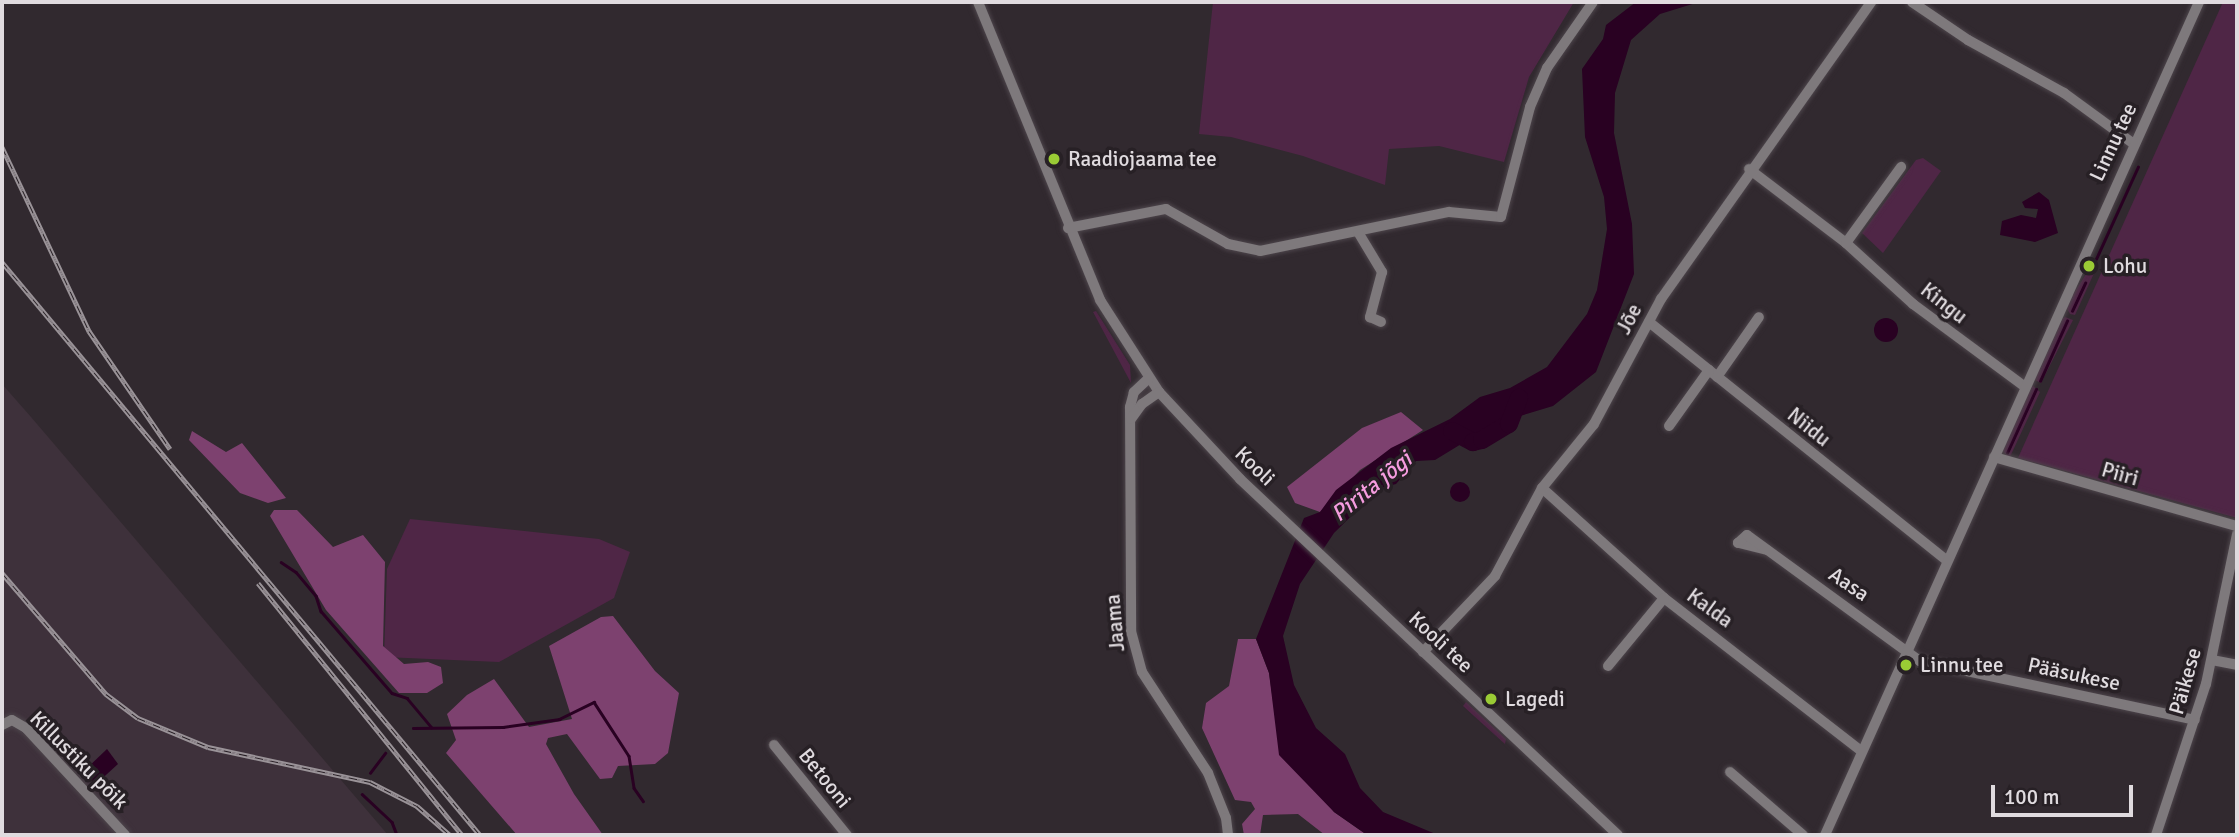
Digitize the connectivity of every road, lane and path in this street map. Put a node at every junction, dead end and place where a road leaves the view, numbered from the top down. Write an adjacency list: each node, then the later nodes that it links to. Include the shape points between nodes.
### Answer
1 (978, 2): 9 (street, Kooli)
2 (1593, 2): 10 (street, via 1548,68 1530,107 1501,217 1449,212)
3 (1871, 2): 8 (street, Jõe)
4 (1912, 2): 6 (street, via 1968,40 2064,93)
5 (2199, 2): 6 (street, Linnu tee)
6 (2134, 144): 17 (street, Linnu tee)
7 (1901, 167): 11 (street)
8 (1749, 169): 11 (street, Kingu); 14 (street, Jõe)
9 (1068, 228): 10 (street, via 1166,209 1245,251 1291,247); 16 (street, Kooli, via 1100,300)
10 (1359, 232): 13 (street, via 1382,272 1370,317)
11 (1846, 243): 17 (street, Kingu, via 1913,304)
12 (1759, 317): 15 (street)
13 (1381, 322)
14 (1649, 322): 15 (street, Niidu); 22 (street, Jõe, via 1594,424)
15 (1713, 373): 20 (street); 26 (street, Niidu)
16 (1149, 378): 18 (street, Kooli); 19 (street, Jaama, via 1134,392)
17 (2024, 386): 21 (street, Linnu tee)
18 (1159, 392): 19 (street, via 1142,404); 27 (street, Kooli)
19 (1129, 425): 41 (street, Jaama, via 1131,631 1137,658 1208,773)
20 (1670, 426)
21 (1994, 457): 23 (street, Piiri); 26 (street, Linnu tee)
22 (1542, 488): 28 (street, Kalda); 29 (street, Jõe, via 1495,576)
23 (2237, 526)
24 (2237, 534): 31 (street, Päikese)
25 (1767, 550): 30 (street, Aasa, via 1875,625)
26 (1946, 560): 30 (street, Linnu tee)
27 (1329, 562): 29 (street, Kooli tee)
28 (1664, 597): 33 (street); 37 (street, Kalda)
29 (1423, 652): 42 (street, Kooli tee)
30 (1906, 654): 34 (street, Pääsukese); 37 (street, Linnu tee)
31 (2212, 660): 32 (street); 34 (street, Päikese)
32 (2237, 665)
33 (1608, 666)
34 (2195, 720): 45 (street, Päikese)
35 (2, 725): 39 (street, Killustiku põik, via 12,720 26,728)
36 (774, 745): 40 (street, Betooni)
37 (1861, 751): 44 (street, Linnu tee)
38 (1730, 772): 43 (street)
39 (125, 835)
40 (847, 835)
41 (1228, 835)
42 (1618, 835)
43 (1802, 835)
44 (1825, 835)
45 (2156, 835)

